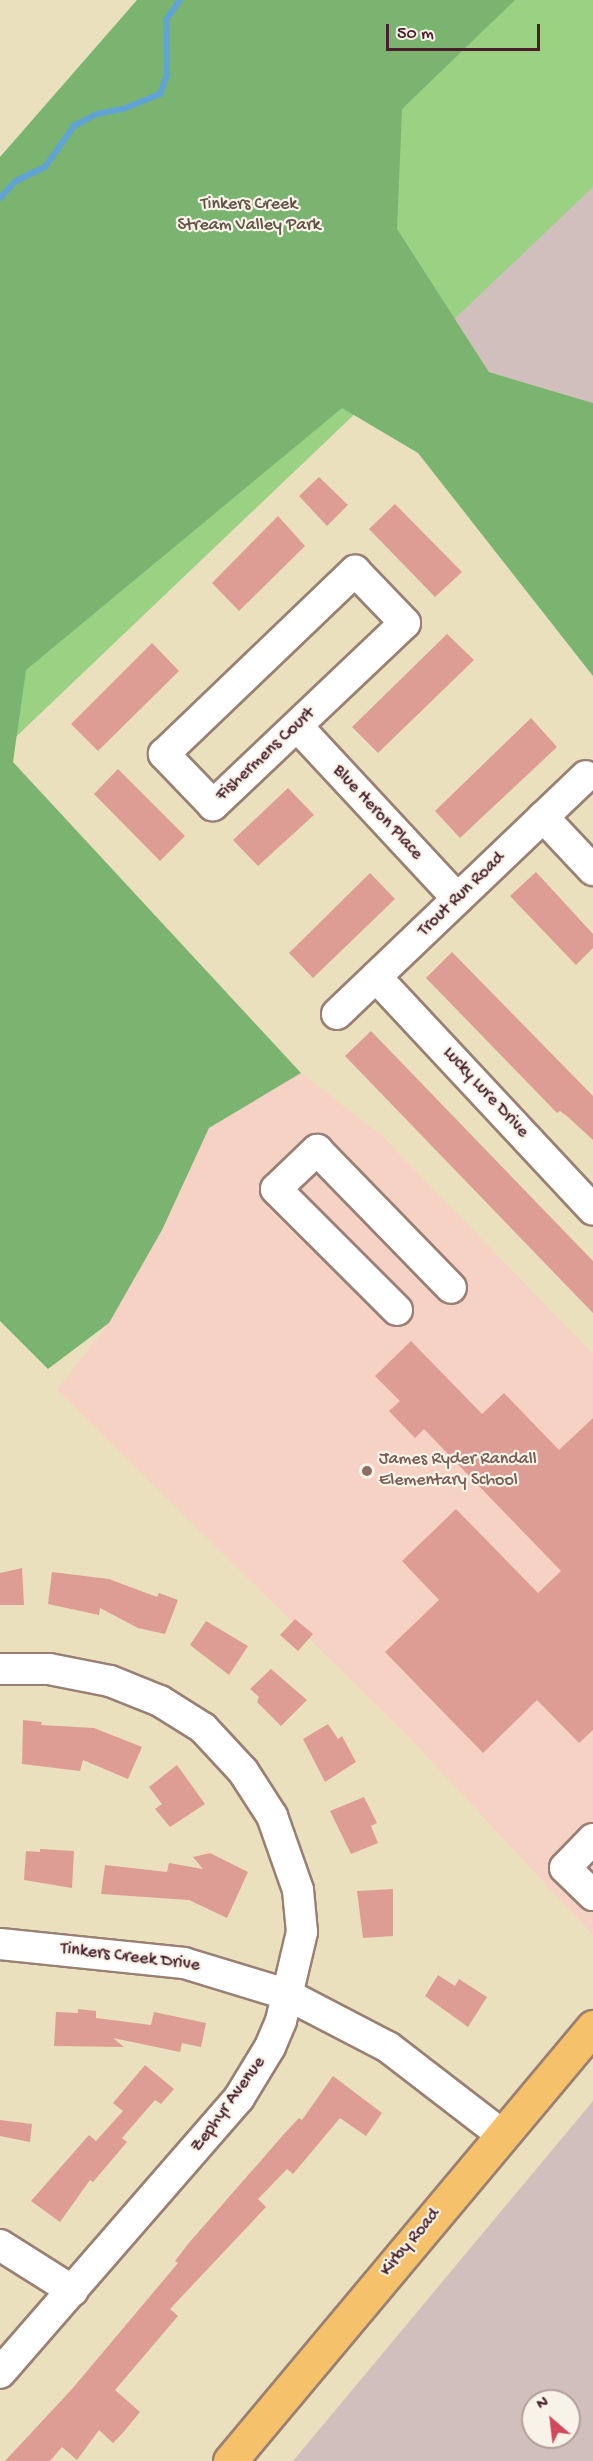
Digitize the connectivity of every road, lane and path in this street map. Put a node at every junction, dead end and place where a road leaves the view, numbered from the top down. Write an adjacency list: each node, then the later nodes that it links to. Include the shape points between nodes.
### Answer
1 (297, 726): 1 (street, Fishermens Court, via 405,623 355,571 164,754 213,805); 5 (street, Blue Heron Place)
2 (586, 776): 3 (street, Trout Run Road)
3 (543, 817): 4 (street); 5 (street, Trout Run Road)
4 (593, 870)
5 (458, 899): 6 (street, Trout Run Road)
6 (376, 977): 7 (street, Trout Run Road); 8 (street, Lucky Lure Drive)
7 (337, 1014)
8 (593, 1210)
9 (451, 1288): 10 (street, via 316,1150 276,1189)
10 (397, 1310)
11 (0, 1670): 15 (street, Zephyr Avenue, via 49,1669 110,1681 183,1714 221,1745 272,1816 291,1863 302,1932)
12 (593, 1839): 13 (street, via 565,1868)
13 (593, 1896)
14 (0, 1944): 15 (street, Tinkers Creek Drive, via 184,1962)
15 (286, 1994): 17 (street, Tinkers Creek Drive, via 388,2047); 19 (street, Zephyr Avenue, via 270,2047 239,2098)
16 (590, 2040): 17 (main road, Kirby Road)
17 (501, 2134): 21 (main road, Kirby Road)
18 (0, 2245): 19 (street)
19 (74, 2291): 20 (street, Zephyr Avenue)
20 (0, 2373)
21 (230, 2461)

